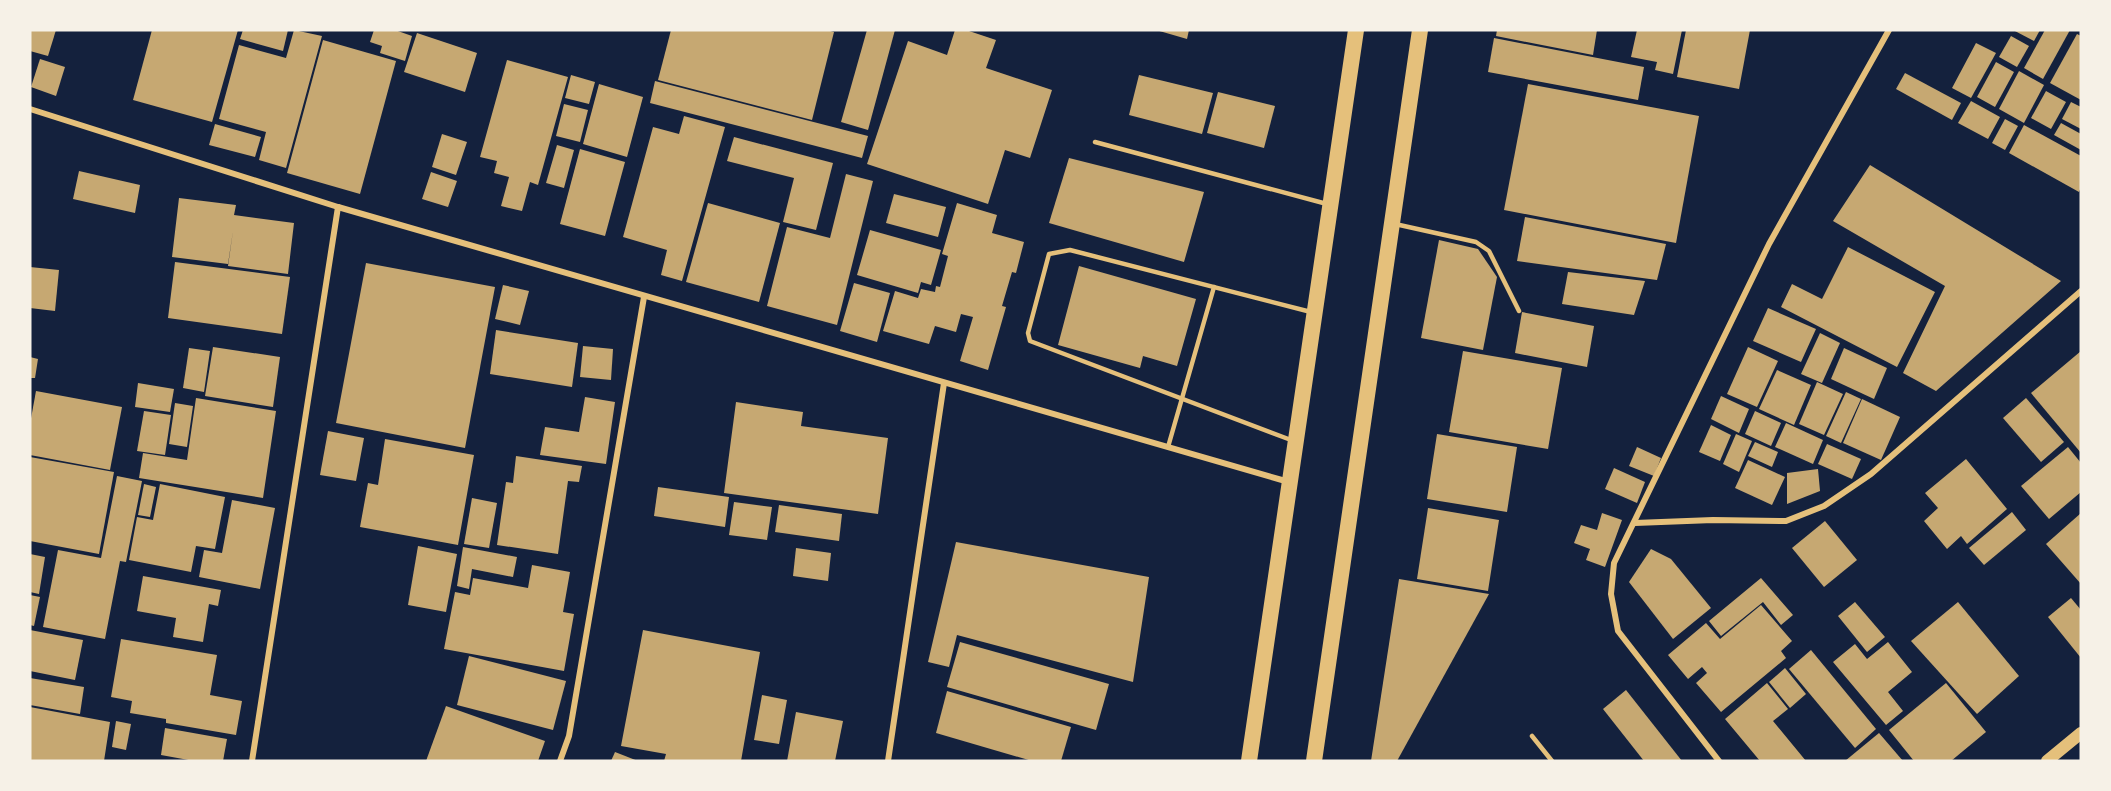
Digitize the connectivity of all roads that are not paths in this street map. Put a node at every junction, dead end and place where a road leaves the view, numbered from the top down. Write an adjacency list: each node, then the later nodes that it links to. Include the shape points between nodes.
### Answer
1 (1355, 30): 6 (highway)
2 (1420, 30): 8 (highway)
3 (1889, 30): 19 (street, via 1769,244)
4 (30, 109): 7 (street)
5 (1095, 142): 6 (lane)
6 (1330, 205): 13 (highway)
7 (338, 207): 11 (street); 22 (street)
8 (1391, 223): 12 (lane, via 1476,242 1489,251); 26 (highway)
9 (1214, 287): 13 (lane); 15 (lane); 15 (lane, via 1070,250 1048,254 1028,333 1030,341)
10 (2081, 291): 19 (street, via 1871,474 1824,506 1786,521)
11 (644, 297): 14 (street); 23 (street, via 569,736)
12 (1519, 311)
13 (1314, 313): 16 (highway)
14 (944, 383): 17 (street); 24 (street)
15 (1182, 399): 16 (lane); 17 (lane)
16 (1295, 442): 18 (highway)
17 (1168, 447): 18 (street)
18 (1289, 482): 25 (highway)
19 (1635, 523): 28 (street, via 1614,563 1611,594 1618,631)
20 (2081, 733): 29 (main road)
21 (1532, 736): 27 (lane)
22 (252, 761)
23 (560, 761)
24 (888, 761)
25 (1249, 761)
26 (1314, 761)
27 (1552, 761)
28 (1719, 761)
29 (2047, 761)

